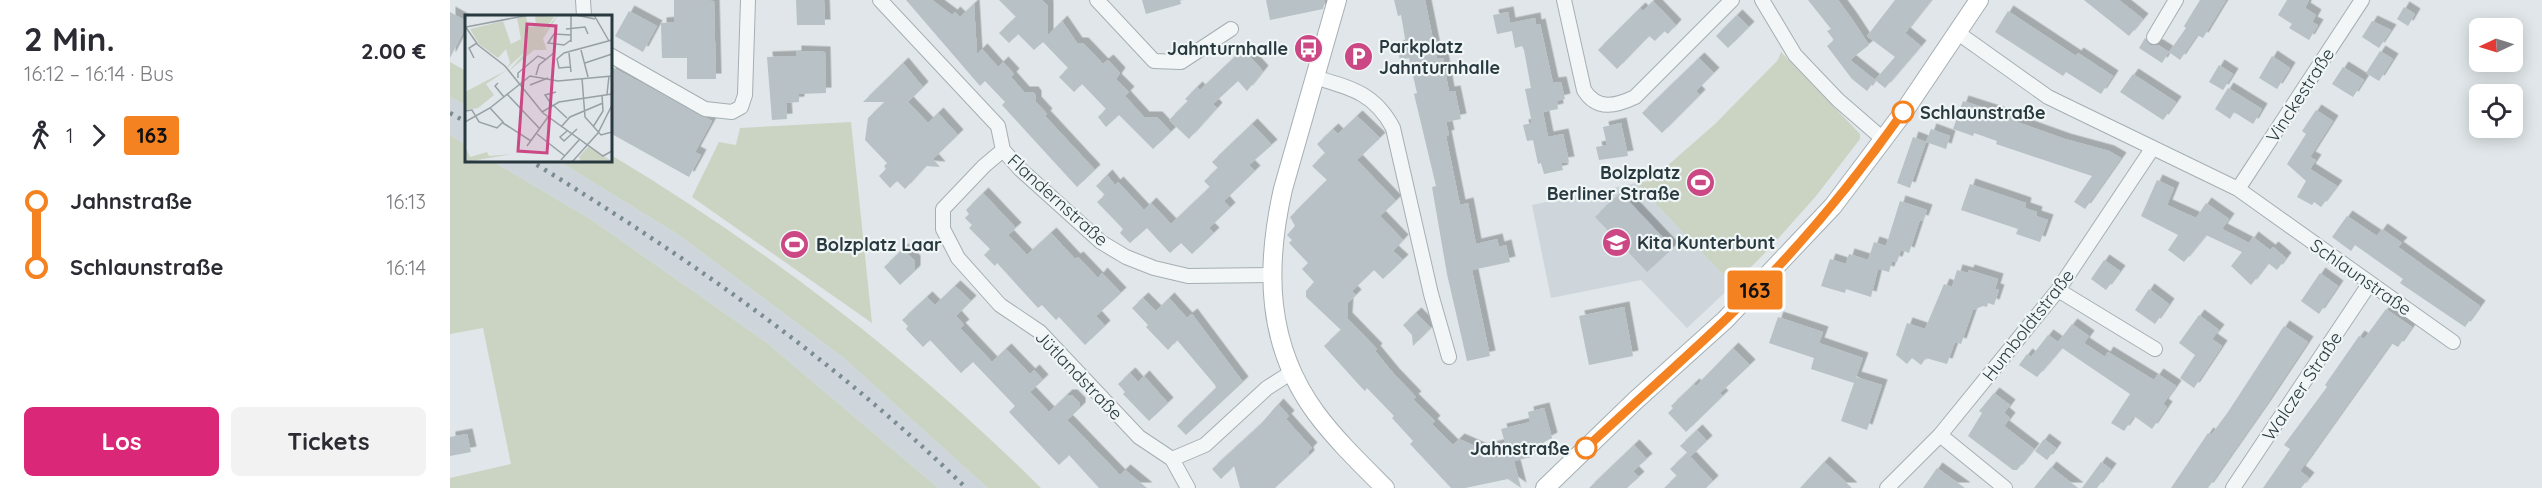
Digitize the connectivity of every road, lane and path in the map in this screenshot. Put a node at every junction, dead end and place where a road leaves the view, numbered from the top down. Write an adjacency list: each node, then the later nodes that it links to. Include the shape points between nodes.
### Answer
1 (583, 0): 12 (street)
2 (748, 0): 16 (street, via 745,95 741,107 732,112 705,109)
3 (880, 0): 20 (street, Flandernstraße, via 998,126)
4 (1097, 0): 13 (street, via 1154,61 1181,62)
5 (1337, 0): 17 (street)
6 (1564, 0): 7 (street, via 1584,90 1590,100 1601,105 1617,105 1635,97)
7 (1732, 0)
8 (1762, 0): 18 (street, via 1795,55)
9 (1979, 0): 14 (street)
10 (2176, 0): 15 (street)
11 (2362, 0): 21 (street, Vinckestraße)
12 (584, 15)
13 (1231, 29)
14 (1958, 33): 18 (street); 19 (street, Schlaunstraße, via 2048,97)
15 (2154, 38)
16 (612, 56)
17 (1317, 78): 22 (street, via 1282,189); 27 (street, via 1352,88 1369,98 1393,128)
18 (1883, 139): 33 (street, via 1833,206 1747,298)
19 (2152, 149): 21 (street, Schlaunstraße); 24 (street, Humboldtstraße)
20 (1003, 150): 22 (street, Flandernstraße, via 1101,242 1126,256 1188,276); 30 (street, Jütlandstraße, via 943,209 943,229 958,258 1000,305 1040,332 1138,437)
21 (2238, 189): 23 (street, Schlaunstraße)
22 (1270, 275): 28 (street, via 1278,328)
23 (2370, 283): 25 (street, Schlaunstraße); 36 (street, Walczer Straße)
24 (2058, 290): 26 (street); 29 (street, Humboldtstraße)
25 (2453, 342)
26 (2155, 350)
27 (1449, 357)
28 (1292, 372): 30 (street, via 1267,388 1205,445); 32 (street, via 1315,412)
29 (1940, 435): 34 (street, Humboldtstraße); 35 (street)
30 (1172, 459): 31 (street, Jütlandstraße)
31 (1188, 488)
32 (1384, 488)
33 (1545, 488)
34 (1887, 488)
35 (2005, 488)
36 (2233, 488)

